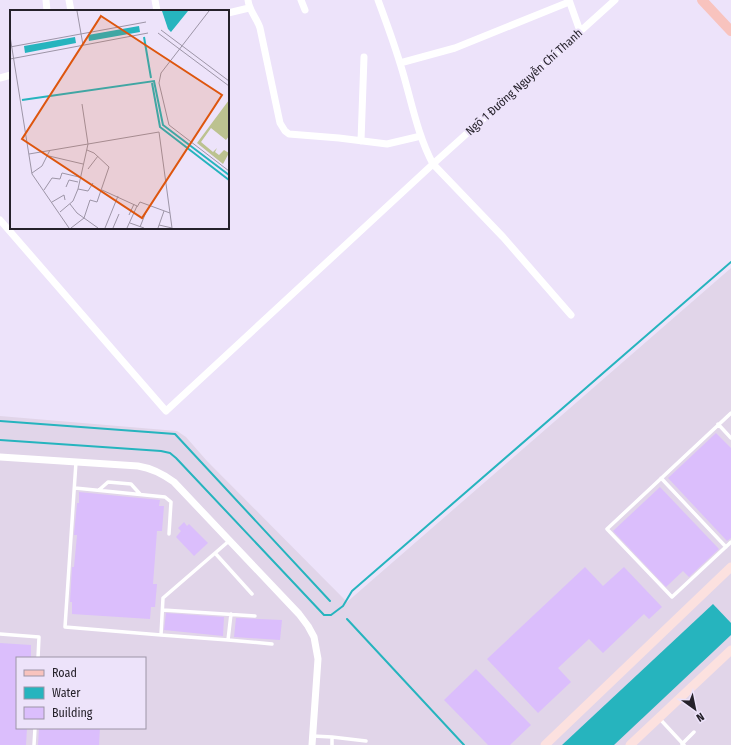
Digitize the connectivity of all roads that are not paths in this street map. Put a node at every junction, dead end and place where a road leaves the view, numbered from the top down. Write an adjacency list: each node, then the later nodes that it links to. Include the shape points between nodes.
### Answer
1 (46, 0): 11 (street)
2 (69, 0): 12 (street)
3 (155, 0): 13 (street)
4 (248, 0): 10 (street)
5 (301, 0): 14 (street)
6 (615, 0): 16 (street, Ngõ 1 Đường Nguyễn Chí Thanh)
7 (702, 0): 17 (main road)
8 (381, 1): 19 (street)
9 (569, 1): 16 (street); 19 (street, via 455,48)
10 (250, 8): 15 (street); 23 (street, via 260,28 280,123 285,132)
11 (47, 10)
12 (71, 10)
13 (157, 10)
14 (305, 10)
15 (229, 12)
16 (580, 31): 24 (street, Ngõ 1 Đường Nguyễn Chí Thanh)
17 (731, 31)
18 (364, 57): 23 (street)
19 (400, 63): 22 (street)
20 (10, 75): 21 (street)
21 (0, 78)
22 (421, 136): 23 (street, via 387,144); 24 (street)
23 (361, 141)
24 (437, 167): 25 (street, Ngõ 1 Đường Nguyễn Chí Thanh, via 166,410); 26 (street, via 503,236)
25 (0, 220)
26 (572, 316)
27 (731, 412): 28 (lane)
28 (718, 424): 29 (lane); 32 (lane)
29 (731, 438)
30 (0, 457): 31 (street)
31 (76, 462): 33 (lane); 37 (street, via 145,467 167,477 186,493)
32 (661, 478): 39 (lane); 39 (lane, via 607,529 672,597)
33 (75, 488): 34 (lane); 47 (lane, via 65,627)
34 (99, 490): 35 (lane); 35 (lane, via 108,482 131,484)
35 (140, 494): 36 (lane, via 165,497 171,502)
36 (169, 534)
37 (229, 541): 40 (lane); 55 (street, via 299,614 314,637 318,659)
38 (731, 542): 39 (lane)
39 (726, 547)
40 (215, 553): 42 (lane); 43 (lane, via 163,598)
41 (730, 571): 62 (street)
42 (252, 594)
43 (162, 610): 44 (lane); 47 (lane)
44 (230, 614): 45 (lane); 48 (lane)
45 (255, 616)
46 (0, 634): 51 (lane, via 39,637)
47 (161, 635): 48 (lane)
48 (228, 640): 49 (lane)
49 (272, 644)
50 (731, 650): 52 (street)
51 (38, 657)
52 (659, 718): 58 (street); 63 (lane)
53 (35, 729): 59 (lane)
54 (694, 732): 63 (lane)
55 (313, 736): 56 (lane); 60 (street)
56 (332, 738): 57 (lane); 61 (lane)
57 (366, 741)
58 (635, 744)
59 (34, 745)
60 (312, 745)
61 (332, 745)
62 (545, 745)
63 (683, 745)

